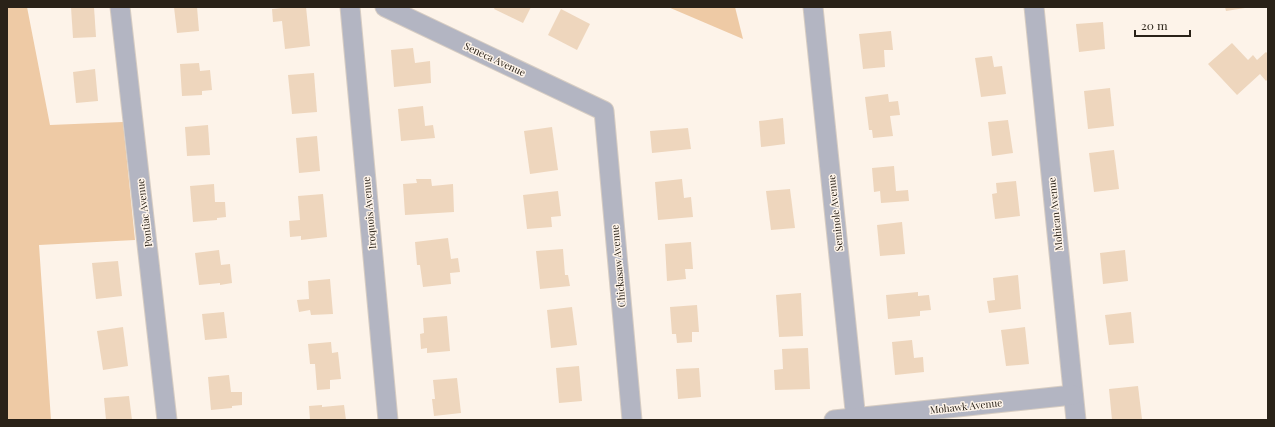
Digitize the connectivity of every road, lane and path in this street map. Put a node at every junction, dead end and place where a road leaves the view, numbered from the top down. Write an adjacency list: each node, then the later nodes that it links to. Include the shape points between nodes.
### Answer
1 (120, 7): 9 (street, Pontiac Avenue)
2 (350, 7): 10 (street, Iroquois Avenue)
3 (385, 7): 6 (street, Seneca Avenue)
4 (814, 7): 8 (street, Seminole Avenue)
5 (1034, 7): 7 (street, Mohican Avenue)
6 (604, 111): 11 (street, Chickasaw Avenue)
7 (1073, 395): 8 (street, Mohawk Avenue); 13 (street, Mohican Avenue)
8 (856, 419): 12 (street, Mohawk Avenue)
9 (168, 420)
10 (388, 420)
11 (632, 420)
12 (834, 420)
13 (1076, 420)

